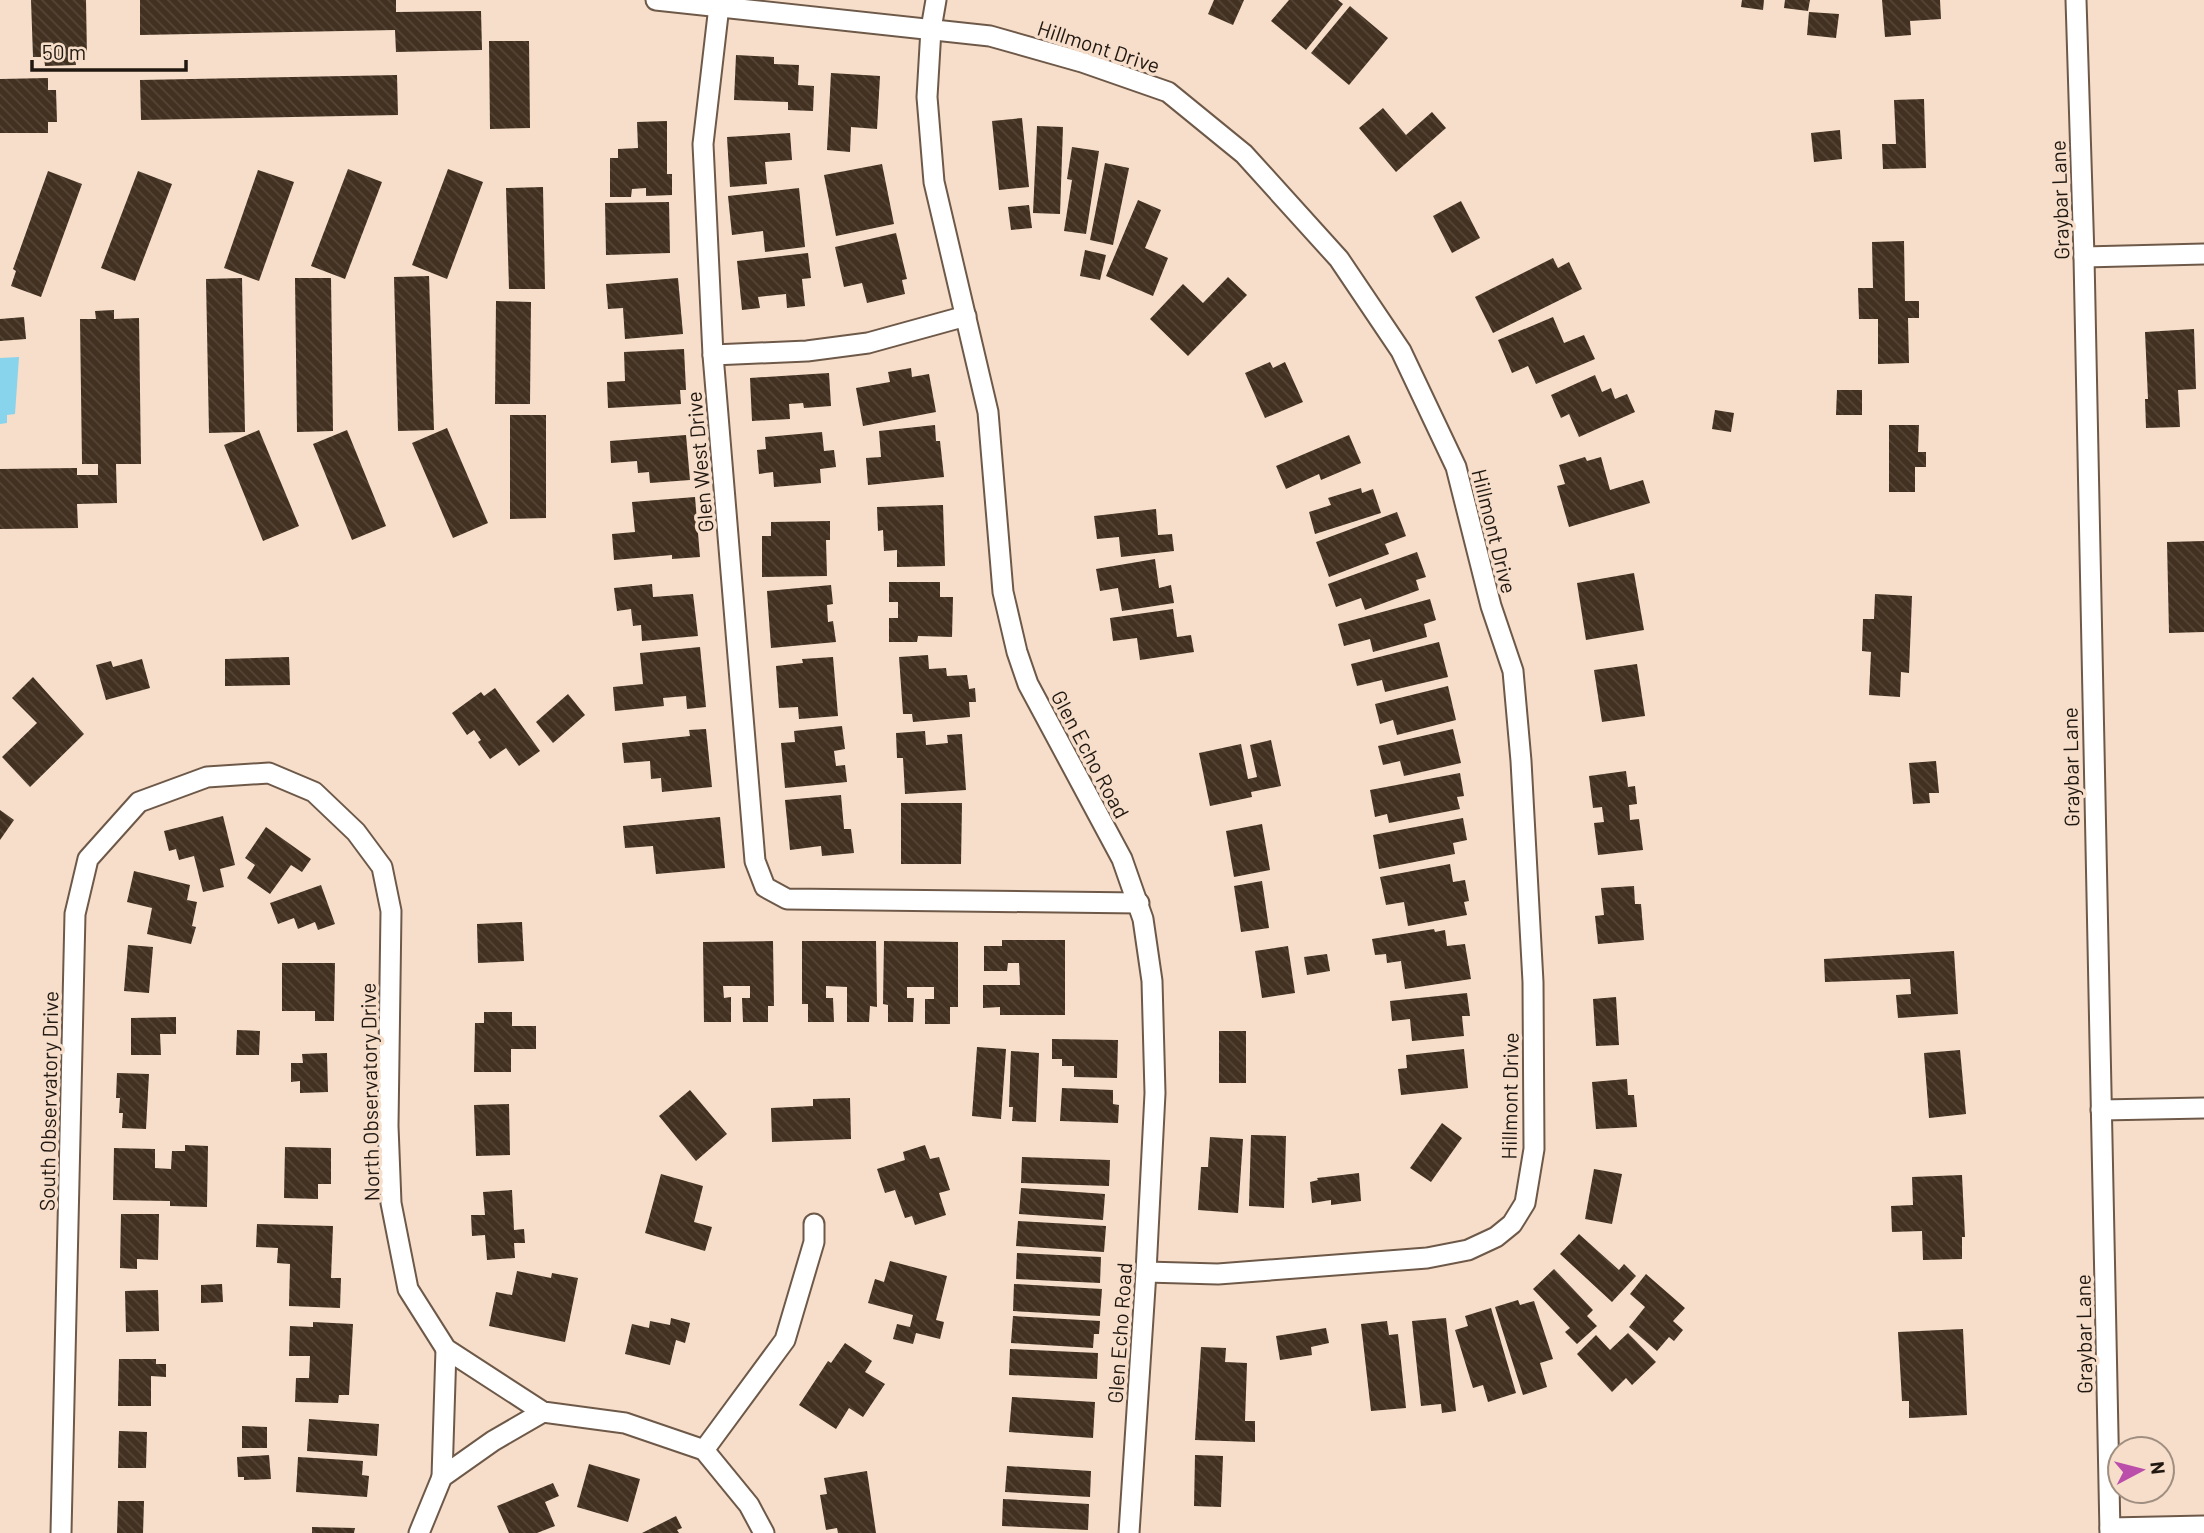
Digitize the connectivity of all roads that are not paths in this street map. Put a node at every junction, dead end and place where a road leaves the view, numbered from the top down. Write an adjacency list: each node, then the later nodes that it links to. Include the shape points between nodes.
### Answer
1 (656, 0): 4 (street, Hillmont Drive)
2 (936, 0): 5 (street, Glen Echo Road)
3 (2076, 0): 7 (street, Graybar Lane)
4 (719, 6): 5 (street, Hillmont Drive); 9 (street, Glen West Drive, via 702,144)
5 (930, 29): 8 (street, Glen Echo Road, via 927,97 934,182); 15 (street, Hillmont Drive, via 990,36 1168,92 1244,154 1339,259 1401,351 1456,467 1491,606 1513,671 1533,982 1534,1149 1525,1203 1512,1224 1496,1237 1468,1250 1427,1258 1218,1274)
6 (2204, 254): 7 (street)
7 (2084, 257): 13 (street, Graybar Lane)
8 (967, 316): 9 (street, via 869,343); 11 (street, Glen Echo Road, via 988,412 1003,592 1017,652 1042,715 1122,859)
9 (713, 355): 11 (street, Glen West Drive, via 755,861 765,887 787,899)
10 (247, 776): 16 (street, North Observatory Drive, via 269,773 314,792 356,832 382,867 391,911 387,1126 391,1203 408,1289); 23 (street, South Observatory Drive, via 207,777 139,802 88,859 75,914)
11 (1139, 903): 15 (street, Glen Echo Road, via 1152,982 1155,1093)
12 (2204, 1108): 13 (street)
13 (2101, 1110): 21 (street, Graybar Lane)
14 (814, 1224): 18 (street, via 814,1242 785,1340)
15 (1146, 1272): 25 (street, Glen Echo Road)
16 (446, 1349): 17 (street, North Observatory Drive); 19 (street)
17 (543, 1412): 18 (street, North Observatory Drive, via 625,1423); 19 (street)
18 (704, 1450): 22 (street, via 749,1505)
19 (442, 1477): 24 (street)
20 (2204, 1526): 21 (street)
21 (2110, 1531)
22 (763, 1532)
23 (61, 1533)
24 (419, 1533)
25 (1129, 1533)

